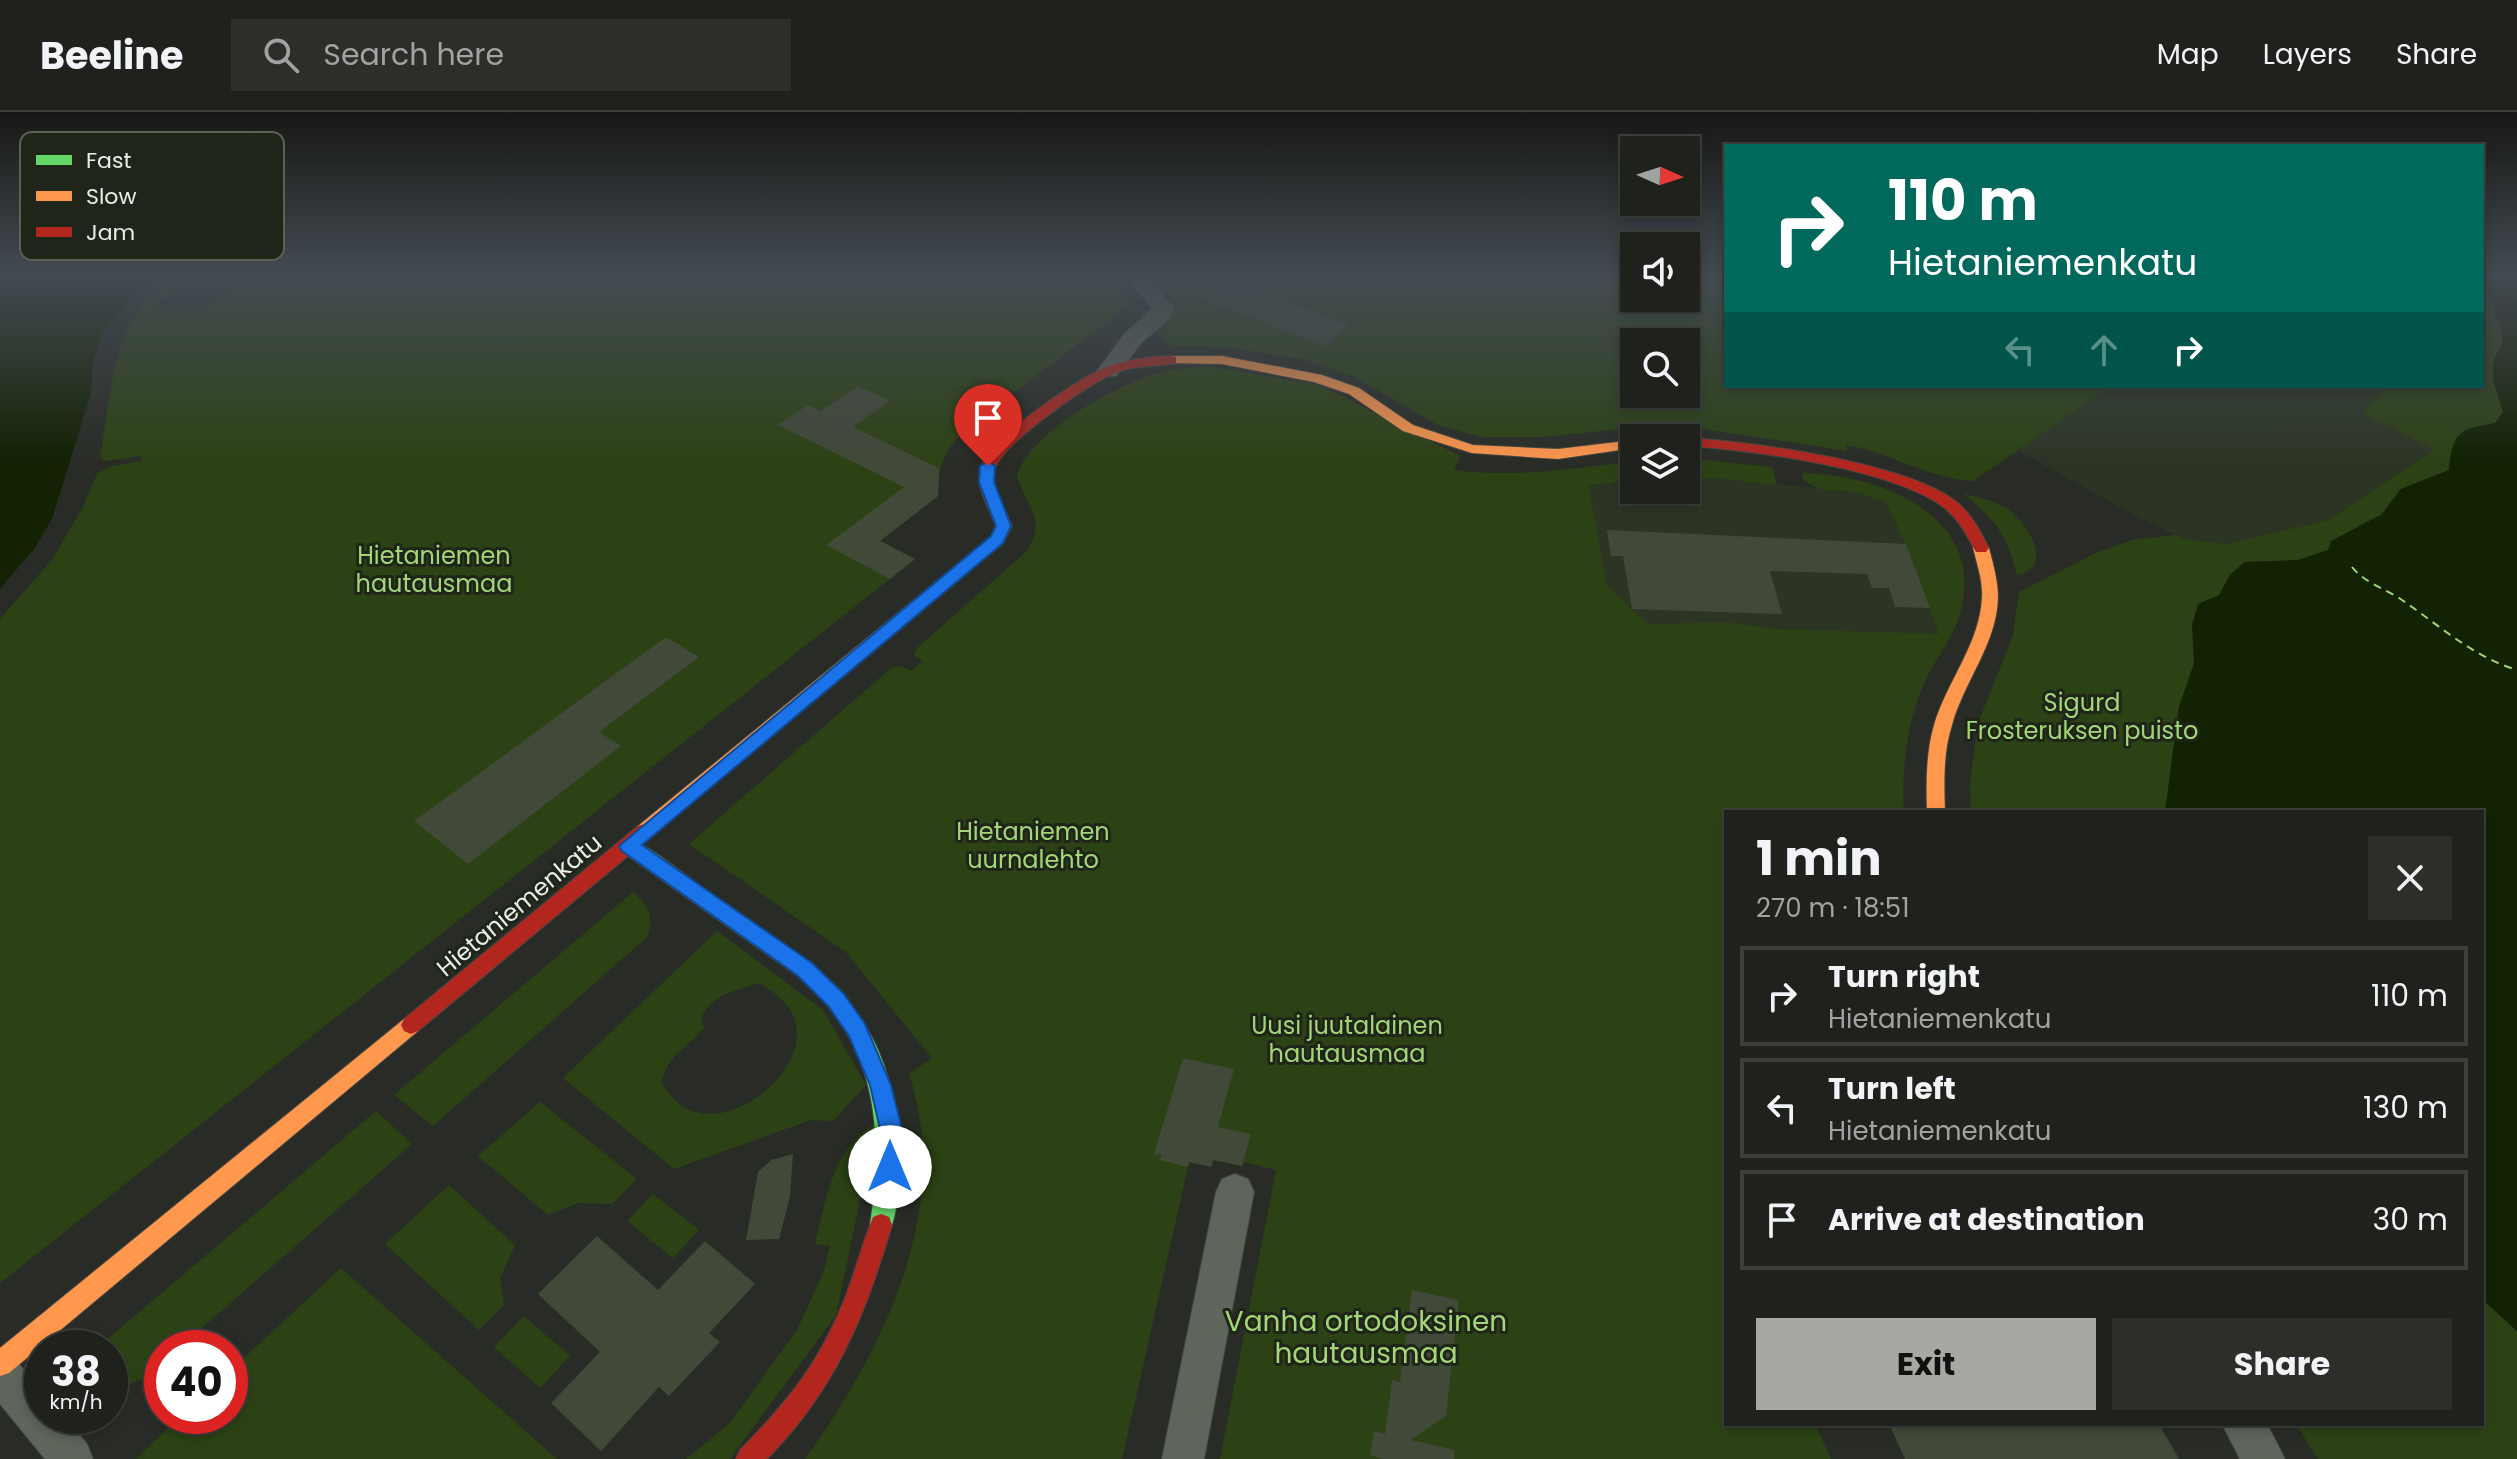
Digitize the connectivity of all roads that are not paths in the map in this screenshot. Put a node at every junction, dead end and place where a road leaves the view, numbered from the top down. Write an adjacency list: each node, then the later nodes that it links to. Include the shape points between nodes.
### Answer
1 (1132, 339): 2 (street)
2 (1108, 371): 4 (street, via 1164,360 1222,360 1282,369 1354,391 1408,428 1472,449 1558,454); 6 (street, Hietaniemenkatu, via 1042,413 988,466 987,482 1004,526 998,539)
3 (1700, 444): 5 (street, via 1891,476 1942,499 1971,525 1985,557 1990,601 1942,727)
4 (1620, 446)
5 (1936, 810)
6 (628, 846): 8 (street, Hietaniemenkatu); 12 (street, via 804,969 836,1000 863,1044 891,1129 880,1237 849,1319 797,1409)
7 (1235, 1192): 13 (street)
8 (0, 1364)
9 (0, 1372): 11 (street)
10 (2244, 1426): 14 (street)
11 (72, 1459)
12 (749, 1459)
13 (1183, 1459)
14 (2264, 1459)

